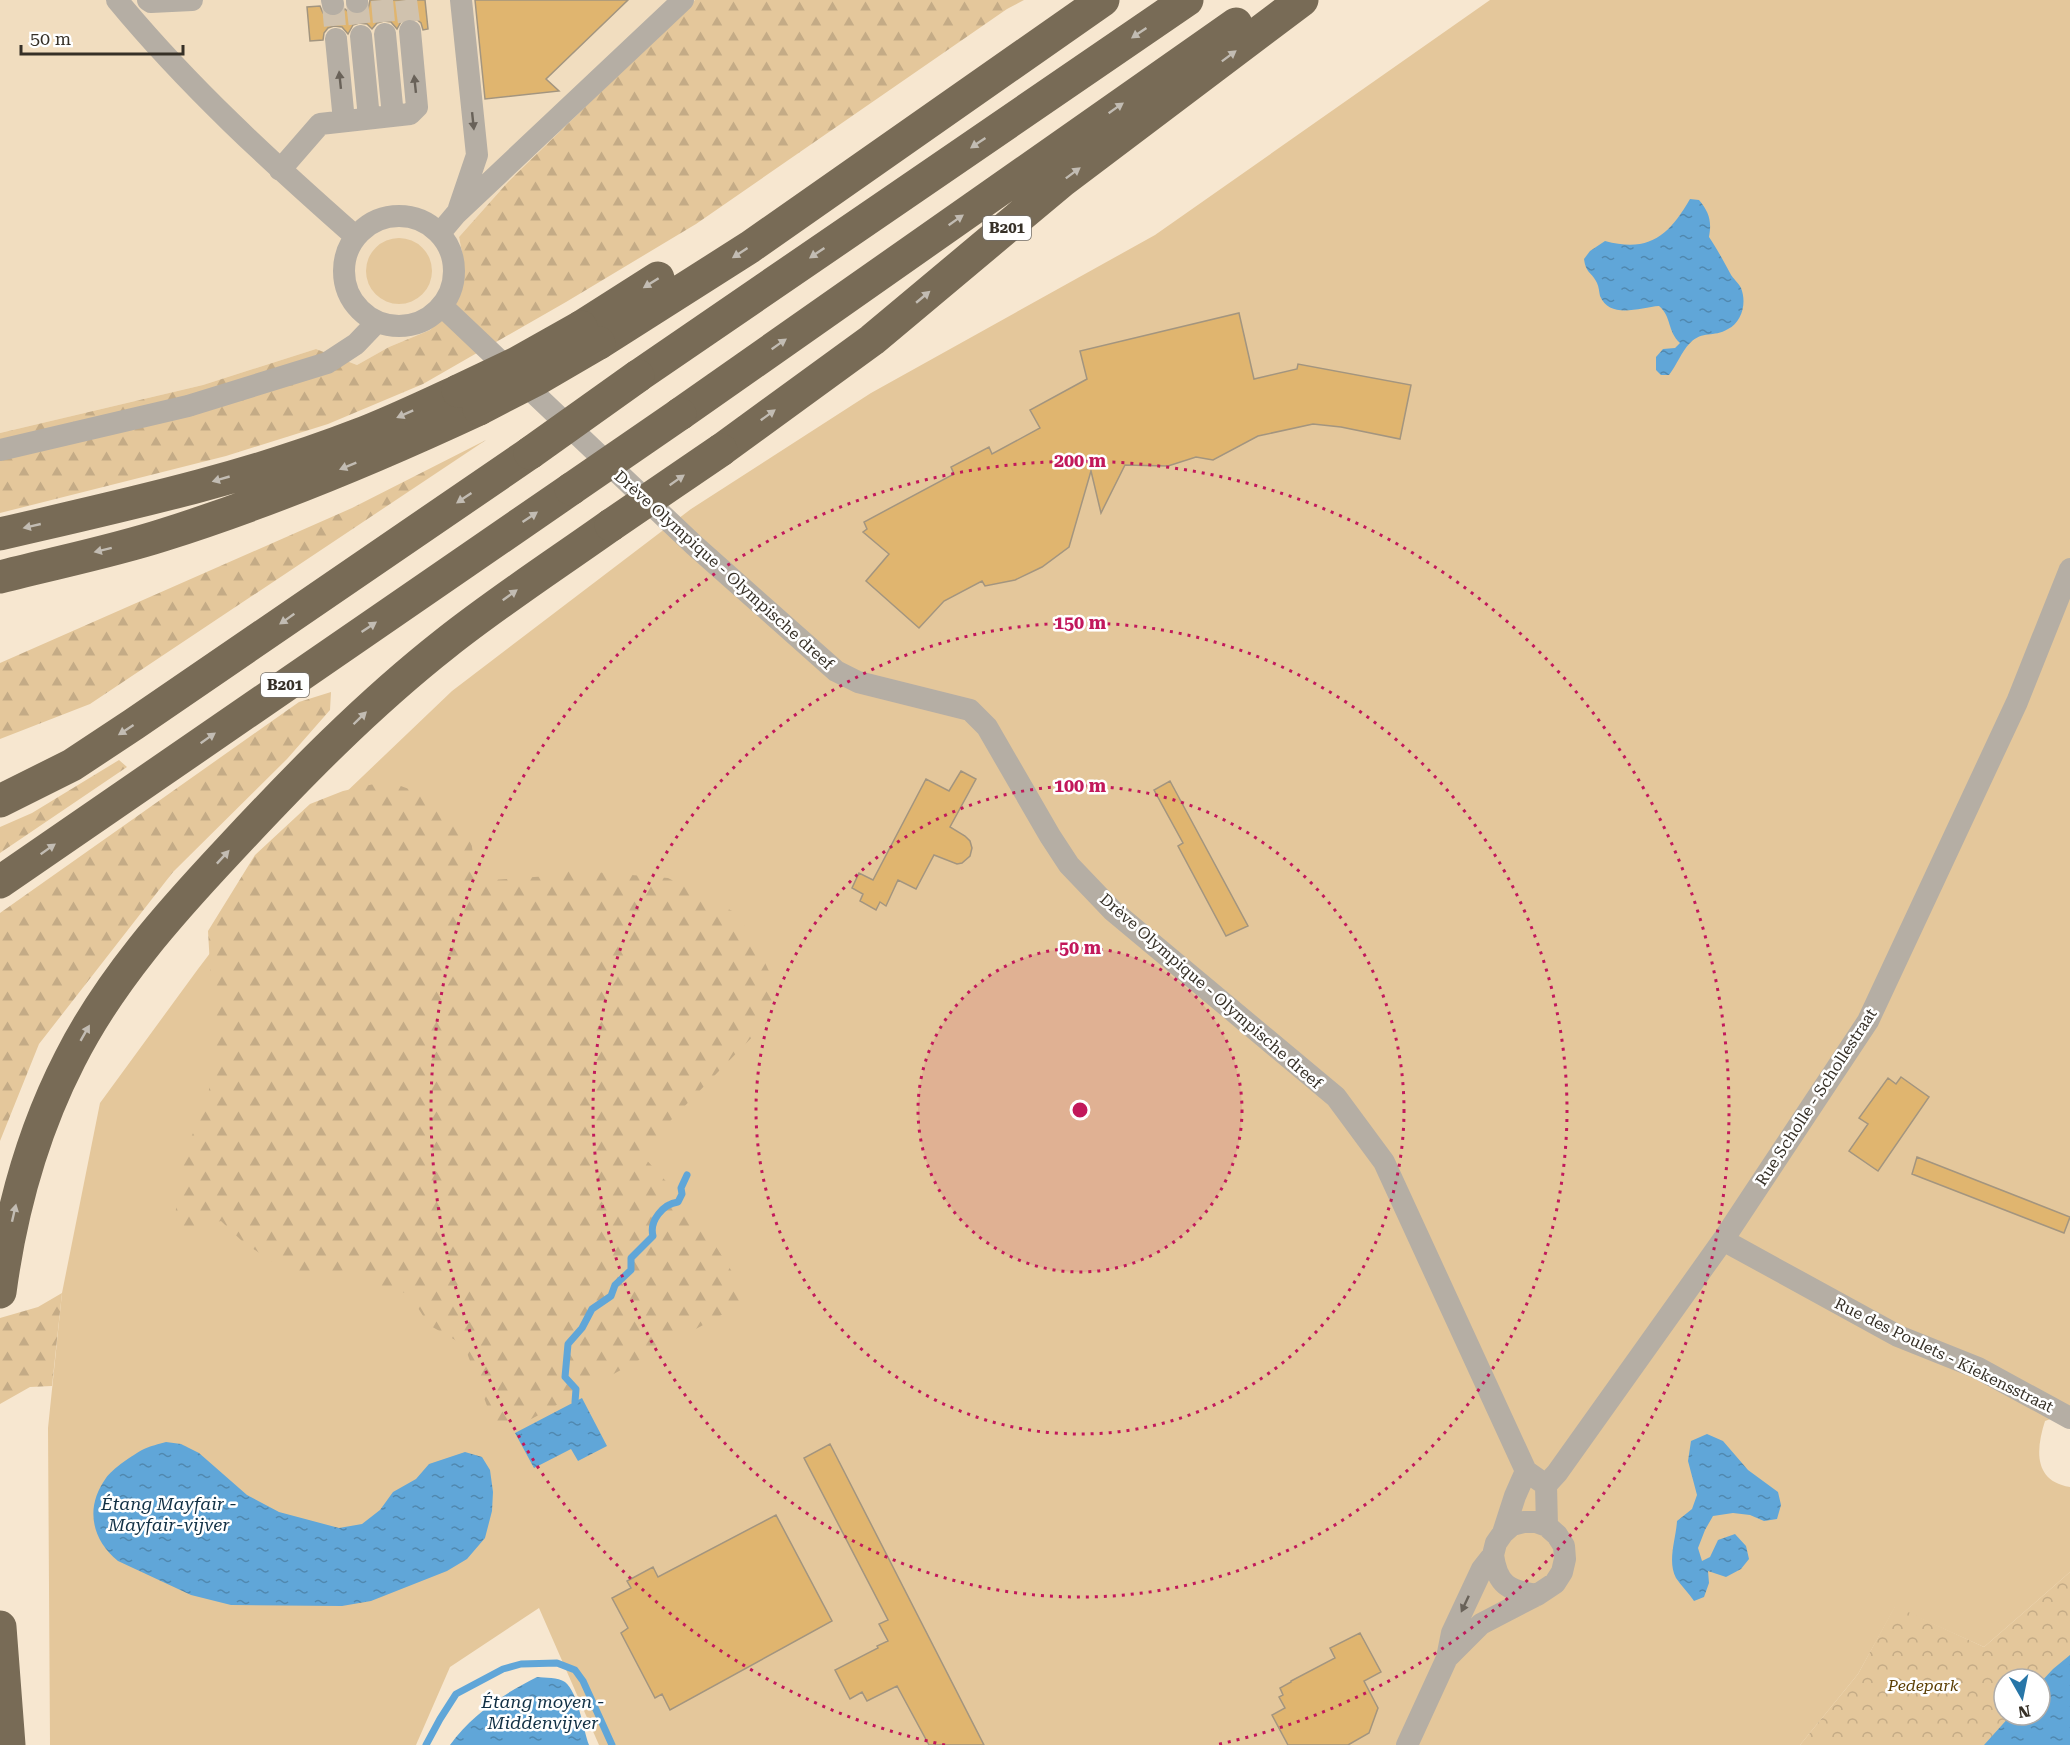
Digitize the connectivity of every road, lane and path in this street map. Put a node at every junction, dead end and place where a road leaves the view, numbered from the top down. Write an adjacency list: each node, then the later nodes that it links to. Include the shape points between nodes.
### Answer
1 (148, 0): 2 (street)
2 (192, 0)
3 (461, 0): 19 (street, one-way to 19, via 477,155)
4 (683, 0): 19 (street)
5 (1090, 0): 24 (highway, one-way to 24, via 1003,47 736,229)
6 (1103, 0): 24 (highway, one-way to 24, via 750,247)
7 (1187, 0): 30 (highway, one-way to 30, bridge, via 135,724 72,765)
8 (1269, 0): 31 (highway, B201, one-way to 8, bridge, via 680,414)
9 (1302, 0): 33 (highway, B201, one-way to 9, bridge, via 8,1236 32,1148 81,1038 142,948 284,792 383,696 445,643 872,340 1062,181)
10 (123, 1): 18 (street, via 176,68)
11 (410, 31): 15 (street, one-way to 11, via 410,114 417,108)
12 (385, 34): 15 (street)
13 (361, 36): 16 (street)
14 (336, 39): 17 (street, one-way to 14)
15 (393, 116): 16 (street)
16 (369, 118): 17 (street)
17 (344, 121): 18 (street, via 320,124)
18 (280, 170): 21 (street)
19 (456, 214): 20 (street)
20 (440, 233): 21 (street, via 416,218 387,216 369,223); 22 (street, via 450,250 454,269 451,289)
21 (355, 236): 23 (street, via 344,259 345,285 351,301)
22 (442, 306): 23 (street, via 427,319 408,326); 35 (street, Drève Olympique - Olympische dreef, via 700,551 836,671 858,682 970,710 987,727 1069,865 1112,910 1336,1097 1384,1162)
23 (377, 322): 26 (street, via 356,344 327,363 188,406)
24 (590, 335): 25 (highway, bridge, via 539,378)
25 (469, 400): 27 (highway, one-way to 27, via 268,466); 29 (highway, one-way to 29, via 413,440 218,517)
26 (0, 450)
27 (0, 534)
28 (2070, 569): 32 (street, Rue Scholle - Schollestraat, via 2017,702 1868,1021)
29 (0, 577)
30 (0, 801)
31 (0, 882)
32 (1723, 1240): 34 (street, Rue des Poulets - Kiekensstraat, via 1898,1336 1978,1368); 36 (street, Rue Scholle - Schollestraat)
33 (0, 1292)
34 (2070, 1418)
35 (1526, 1471): 36 (street); 38 (street)
36 (1546, 1485): 37 (street)
37 (1547, 1526): 38 (street, via 1524,1522); 40 (street, via 1564,1546 1565,1559 1555,1583)
38 (1503, 1533): 39 (street)
39 (1493, 1555): 40 (street, via 1502,1582 1515,1591); 42 (street, one-way to 42, via 1482,1569 1452,1633)
40 (1538, 1595): 42 (street, via 1481,1624)
41 (0, 1627): 43 (highway)
42 (1447, 1658): 44 (street)
43 (9, 1745)
44 (1407, 1745)

